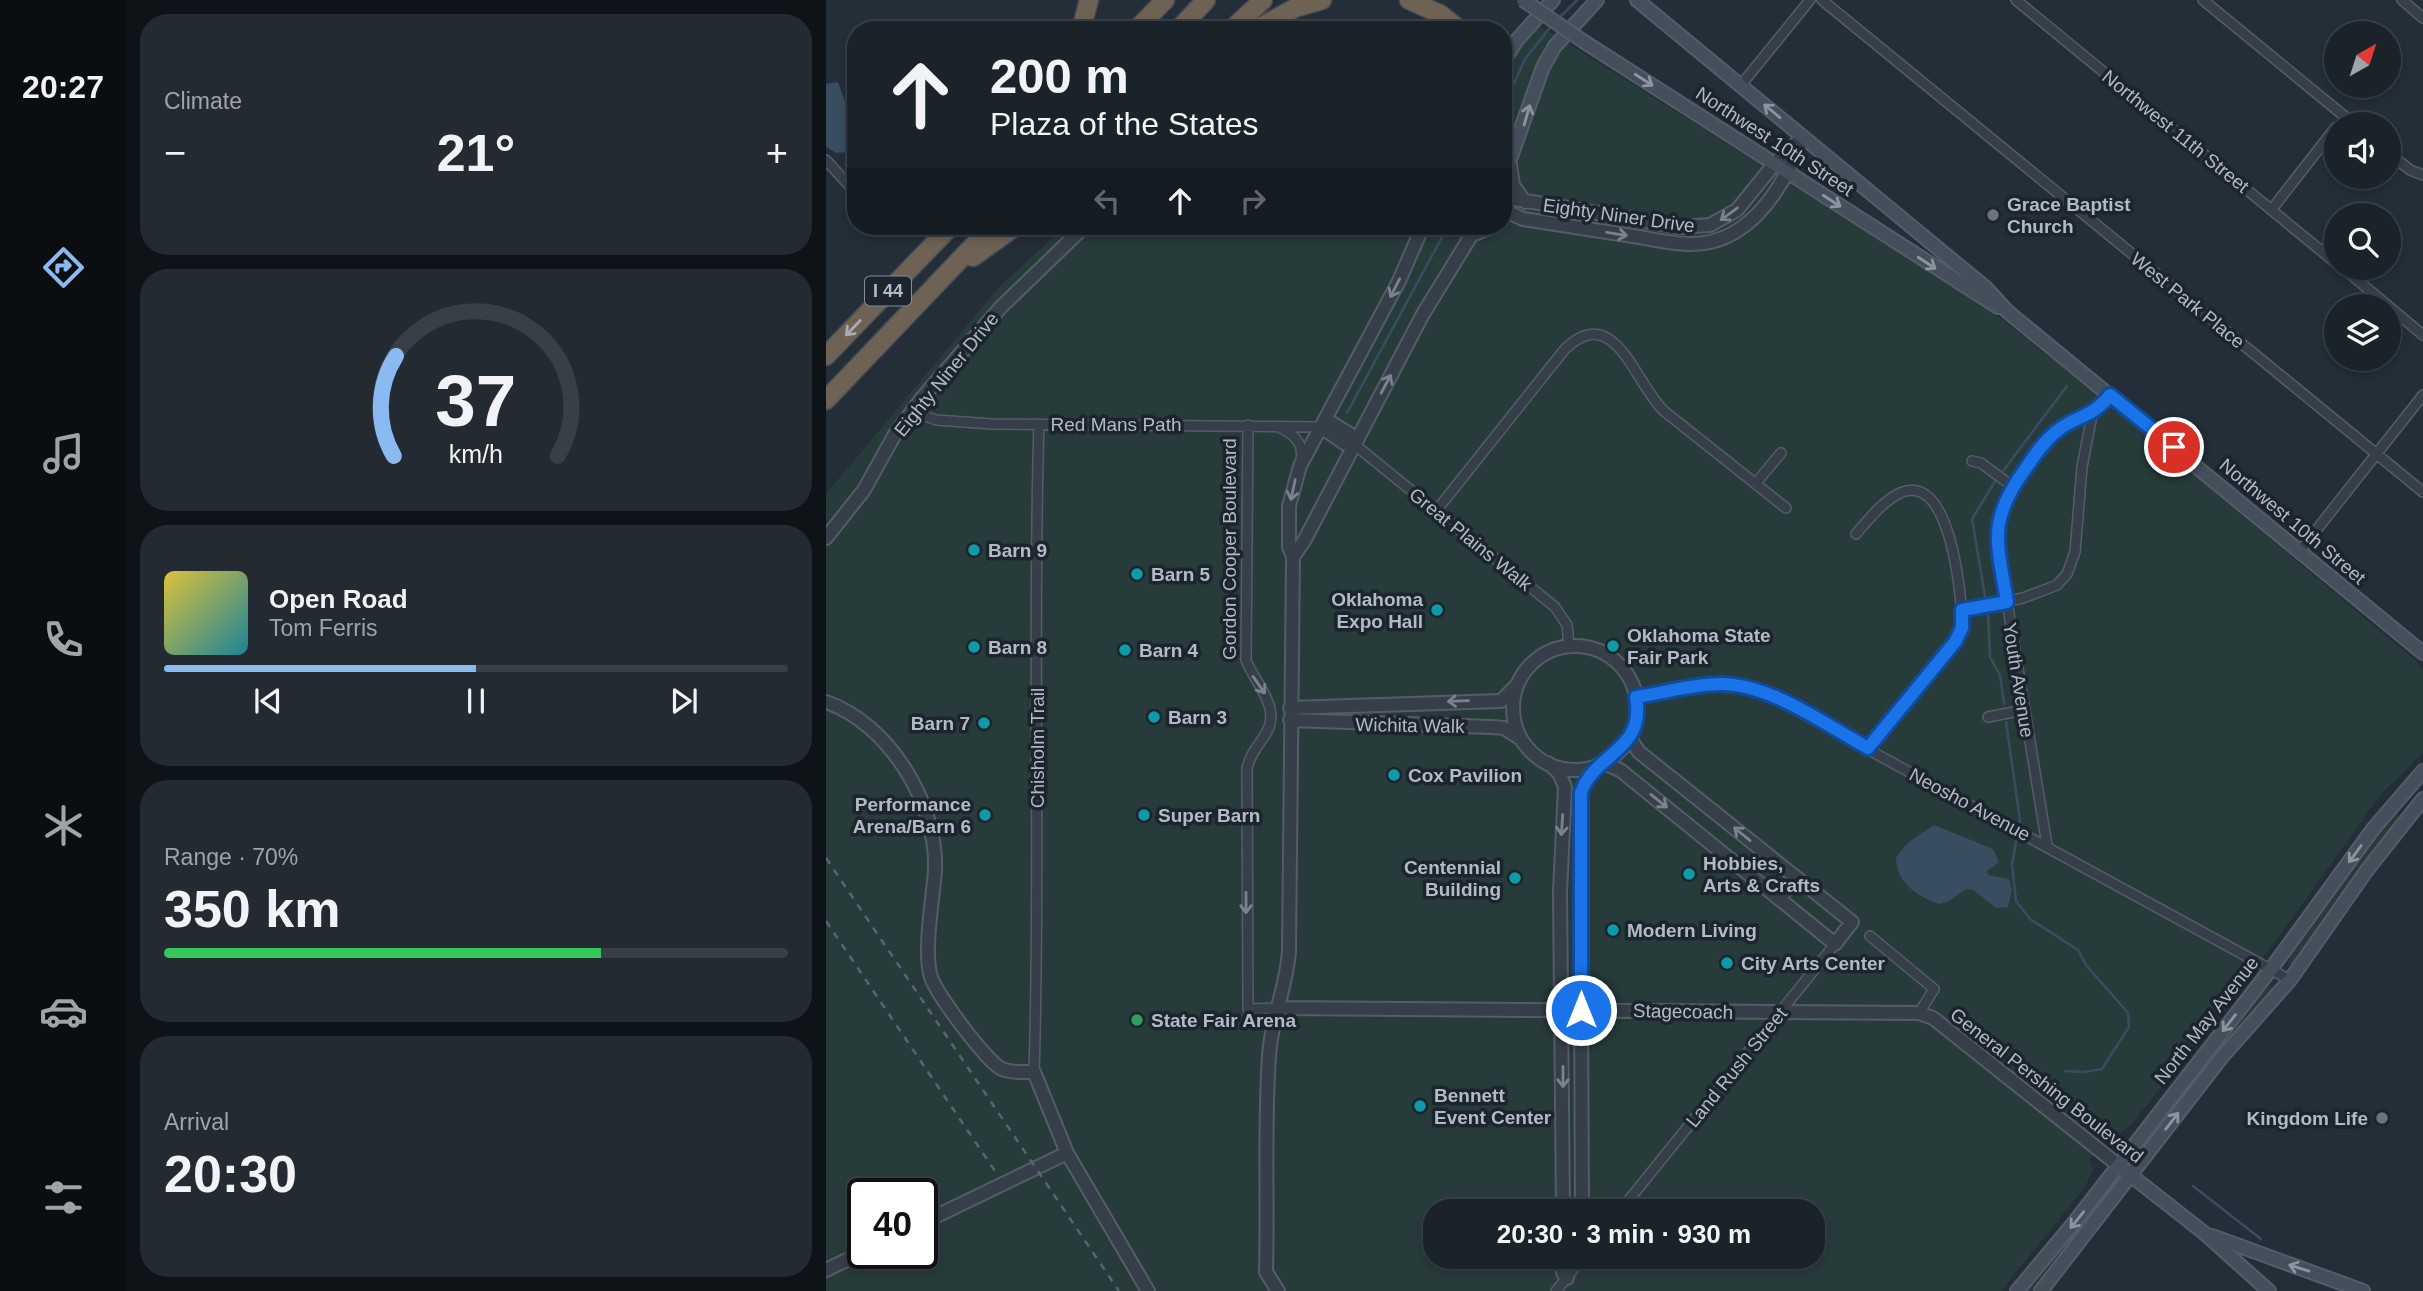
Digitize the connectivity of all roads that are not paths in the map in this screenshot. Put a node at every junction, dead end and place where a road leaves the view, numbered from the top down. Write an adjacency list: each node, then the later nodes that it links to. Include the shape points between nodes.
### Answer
1 (1089, 0): 17 (highway)
2 (1165, 0): 18 (highway)
3 (1206, 0): 19 (highway)
4 (1263, 0): 20 (highway)
5 (1322, 0): 21 (highway)
6 (1409, 0): 22 (highway)
7 (1523, 0): 30 (main road, Northwest 10th Street, one-way to 30, bridge)
8 (1553, 0): 23 (main road)
9 (1597, 0): 28 (main road, one-way to 9, via 1543,67 1555,46)
10 (1637, 0): 24 (main road, Northwest 10th Street)
11 (1810, 0): 24 (street)
12 (1822, 0): 65 (street, West Park Place)
13 (2016, 0): 38 (street, Northwest 11th Street)
14 (2203, 0): 25 (street)
15 (2402, 0): 16 (street)
16 (2423, 18)
17 (1083, 21)
18 (1145, 21)
19 (1186, 21)
20 (1241, 21)
21 (1271, 21)
22 (1449, 21)
23 (1512, 48)
24 (1741, 85): 26 (main road, Northwest 10th Street, one-way to 24)
25 (2329, 112)
26 (1803, 137): 30 (street, Eighty Niner Drive); 32 (street, Eighty Niner Drive); 51 (main road, Northwest 10th Street, via 1986,288)
27 (2324, 142): 38 (street)
28 (1512, 159)
29 (826, 160): 35 (street)
30 (1774, 163): 32 (main road, Northwest 10th Street); 37 (street, Eighty Niner Drive, one-way to 37, via 1737,210 1725,219 1695,228)
31 (2401, 163): 33 (street)
32 (1789, 173): 40 (street, Eighty Niner Drive, one-way to 32, via 1677,244 1705,243 1725,239 1746,226); 51 (main road, Northwest 10th Street, one-way to 51)
33 (2423, 175)
34 (1512, 178): 37 (street)
35 (847, 182)
36 (1512, 199): 37 (street, Eighty Niner Drive)
37 (1526, 202)
38 (2272, 209): 48 (street, Northwest 11th Street)
39 (1512, 214): 40 (street, Eighty Niner Drive)
40 (1523, 219): 41 (street)
41 (1512, 221)
42 (942, 235): 53 (highway, I 44, one-way to 53)
43 (983, 235): 50 (highway, I 44)
44 (1003, 235): 50 (highway)
45 (1076, 235): 57 (street, Eighty Niner Drive, via 1001,307)
46 (1419, 235): 62 (street, one-way to 62)
47 (1472, 235): 63 (street, one-way to 47, via 1423,314)
48 (2324, 252)
49 (2357, 280): 52 (street)
50 (939, 281): 56 (highway, I 44)
51 (2008, 312): 54 (main road, Northwest 10th Street)
52 (2423, 335)
53 (826, 356)
54 (2110, 395): 58 (street, Youth Avenue); 75 (main road, Northwest 10th Street)
55 (2423, 395): 65 (street)
56 (826, 400)
57 (912, 411): 59 (street, Red Mans Path, via 936,420); 74 (street, Eighty Niner Drive, via 864,490)
58 (2092, 415): 69 (street, Youth Avenue, via 2052,435); 77 (street, via 2082,460 2071,568 2048,590)
59 (1039, 424): 60 (street, Red Mans Path); 108 (street, Chisholm Trail)
60 (1248, 425): 61 (street, Red Mans Path); 103 (street, Gordon Cooper Boulevard, one-way to 103, via 1246,660 1268,699 1271,715 1268,731 1247,769 1248,1009)
61 (1273, 425): 62 (street, Red Mans Path); 67 (street, via 1297,438 1303,452)
62 (1321, 427): 63 (street, Great Plains Walk); 67 (street)
63 (1355, 445): 72 (street, Great Plains Walk); 76 (street)
64 (1781, 453): 68 (street)
65 (2376, 454): 70 (street, West Park Place); 75 (street)
66 (1972, 461): 69 (street)
67 (1300, 466): 76 (street, one-way to 76, via 1289,506)
68 (1756, 483): 71 (street); 72 (street, via 1656,403 1619,348 1593,333 1565,349)
69 (2009, 484): 77 (street, Youth Avenue, via 1998,526)
70 (2423, 492)
71 (1786, 508)
72 (1436, 511): 79 (street, Great Plains Walk, via 1555,607 1567,625)
73 (1856, 534): 78 (street, via 1900,493 1914,491 1931,500 1948,528)
74 (826, 538)
75 (2300, 552): 80 (main road, Northwest 10th Street)
76 (1293, 557): 85 (street)
77 (2007, 602): 78 (street); 84 (street, Youth Avenue)
78 (1962, 610): 89 (street, via 1962,628 1955,642)
79 (1569, 646): 81 (street, via 1538,658); 82 (street, via 1587,647 1610,657 1626,672)
80 (2423, 653)
81 (1518, 682): 85 (street, Wichita Walk, one-way to 85, via 1501,701); 88 (street, via 1514,716)
82 (1636, 697): 87 (street); 89 (street, Neosho Avenue, via 1715,684 1742,686)
83 (826, 702): 108 (street, via 848,710 883,742 910,780 930,821 935,868 930,978 995,1065 1003,1070)
84 (2024, 710): 86 (street); 96 (street, Youth Avenue)
85 (1290, 714): 88 (street, Wichita Walk, via 1504,728); 103 (street, via 1288,980)
86 (1988, 717)
87 (1632, 731): 91 (street, via 1619,752); 97 (street, one-way to 87, via 1639,752)
88 (1525, 744): 90 (street)
89 (1868, 748): 96 (street, Neosho Avenue)
90 (1548, 763): 91 (street, via 1571,769); 104 (street, one-way to 104, via 1565,787 1560,892)
91 (1600, 764): 98 (street, one-way to 98, via 1620,770); 105 (street, via 1584,785 1580,803)
92 (2423, 771): 94 (main road, North May Avenue)
93 (2423, 799): 95 (main road, North May Avenue)
94 (2396, 800): 95 (main road); 101 (main road, North May Avenue, one-way to 101)
95 (2411, 813): 102 (main road, North May Avenue)
96 (2047, 845): 101 (street, Neosho Avenue)
97 (1796, 877): 98 (street); 100 (street, Land Rush Street, via 1852,922)
98 (1779, 899): 100 (street)
99 (1870, 936): 107 (street, General Pershing Boulevard, via 1934,989)
100 (1835, 944): 106 (street, Land Rush Street)
101 (2272, 969): 102 (street, Neosho Avenue); 110 (main road, North May Avenue, one-way to 110)
102 (2290, 980): 111 (main road, North May Avenue, one-way to 102, via 2221,1058)
103 (1279, 1008): 104 (street, Stagecoach); 122 (street, via 1269,1053 1266,1120 1266,1272)
104 (1562, 1008): 105 (street, Stagecoach); 112 (street, one-way to 112)
105 (1581, 1010): 106 (street, Stagecoach); 113 (street)
106 (1780, 1013): 107 (street, Stagecoach); 114 (street, Land Rush Street)
107 (1919, 1013): 110 (street, General Pershing Boulevard, via 1933,1018)
108 (1034, 1072): 109 (street)
109 (1064, 1151): 115 (street); 123 (street)
110 (2118, 1165): 111 (main road, General Pershing Boulevard); 125 (main road, North May Avenue, one-way to 125)
111 (2130, 1175): 116 (main road, General Pershing Boulevard); 126 (main road, North May Avenue)
112 (1563, 1199)
113 (1582, 1199)
114 (1630, 1199)
115 (938, 1215)
116 (2203, 1232): 127 (main road, General Pershing Boulevard); 128 (main road, General Pershing Boulevard, one-way to 116)
117 (847, 1260): 120 (street)
118 (1563, 1269): 121 (street)
119 (1574, 1269): 121 (street)
120 (826, 1270)
121 (1567, 1278): 124 (street)
122 (1272, 1289)
123 (1148, 1291)
124 (1556, 1291)
125 (2017, 1291)
126 (2041, 1291)
127 (2269, 1291)
128 (2363, 1291)

